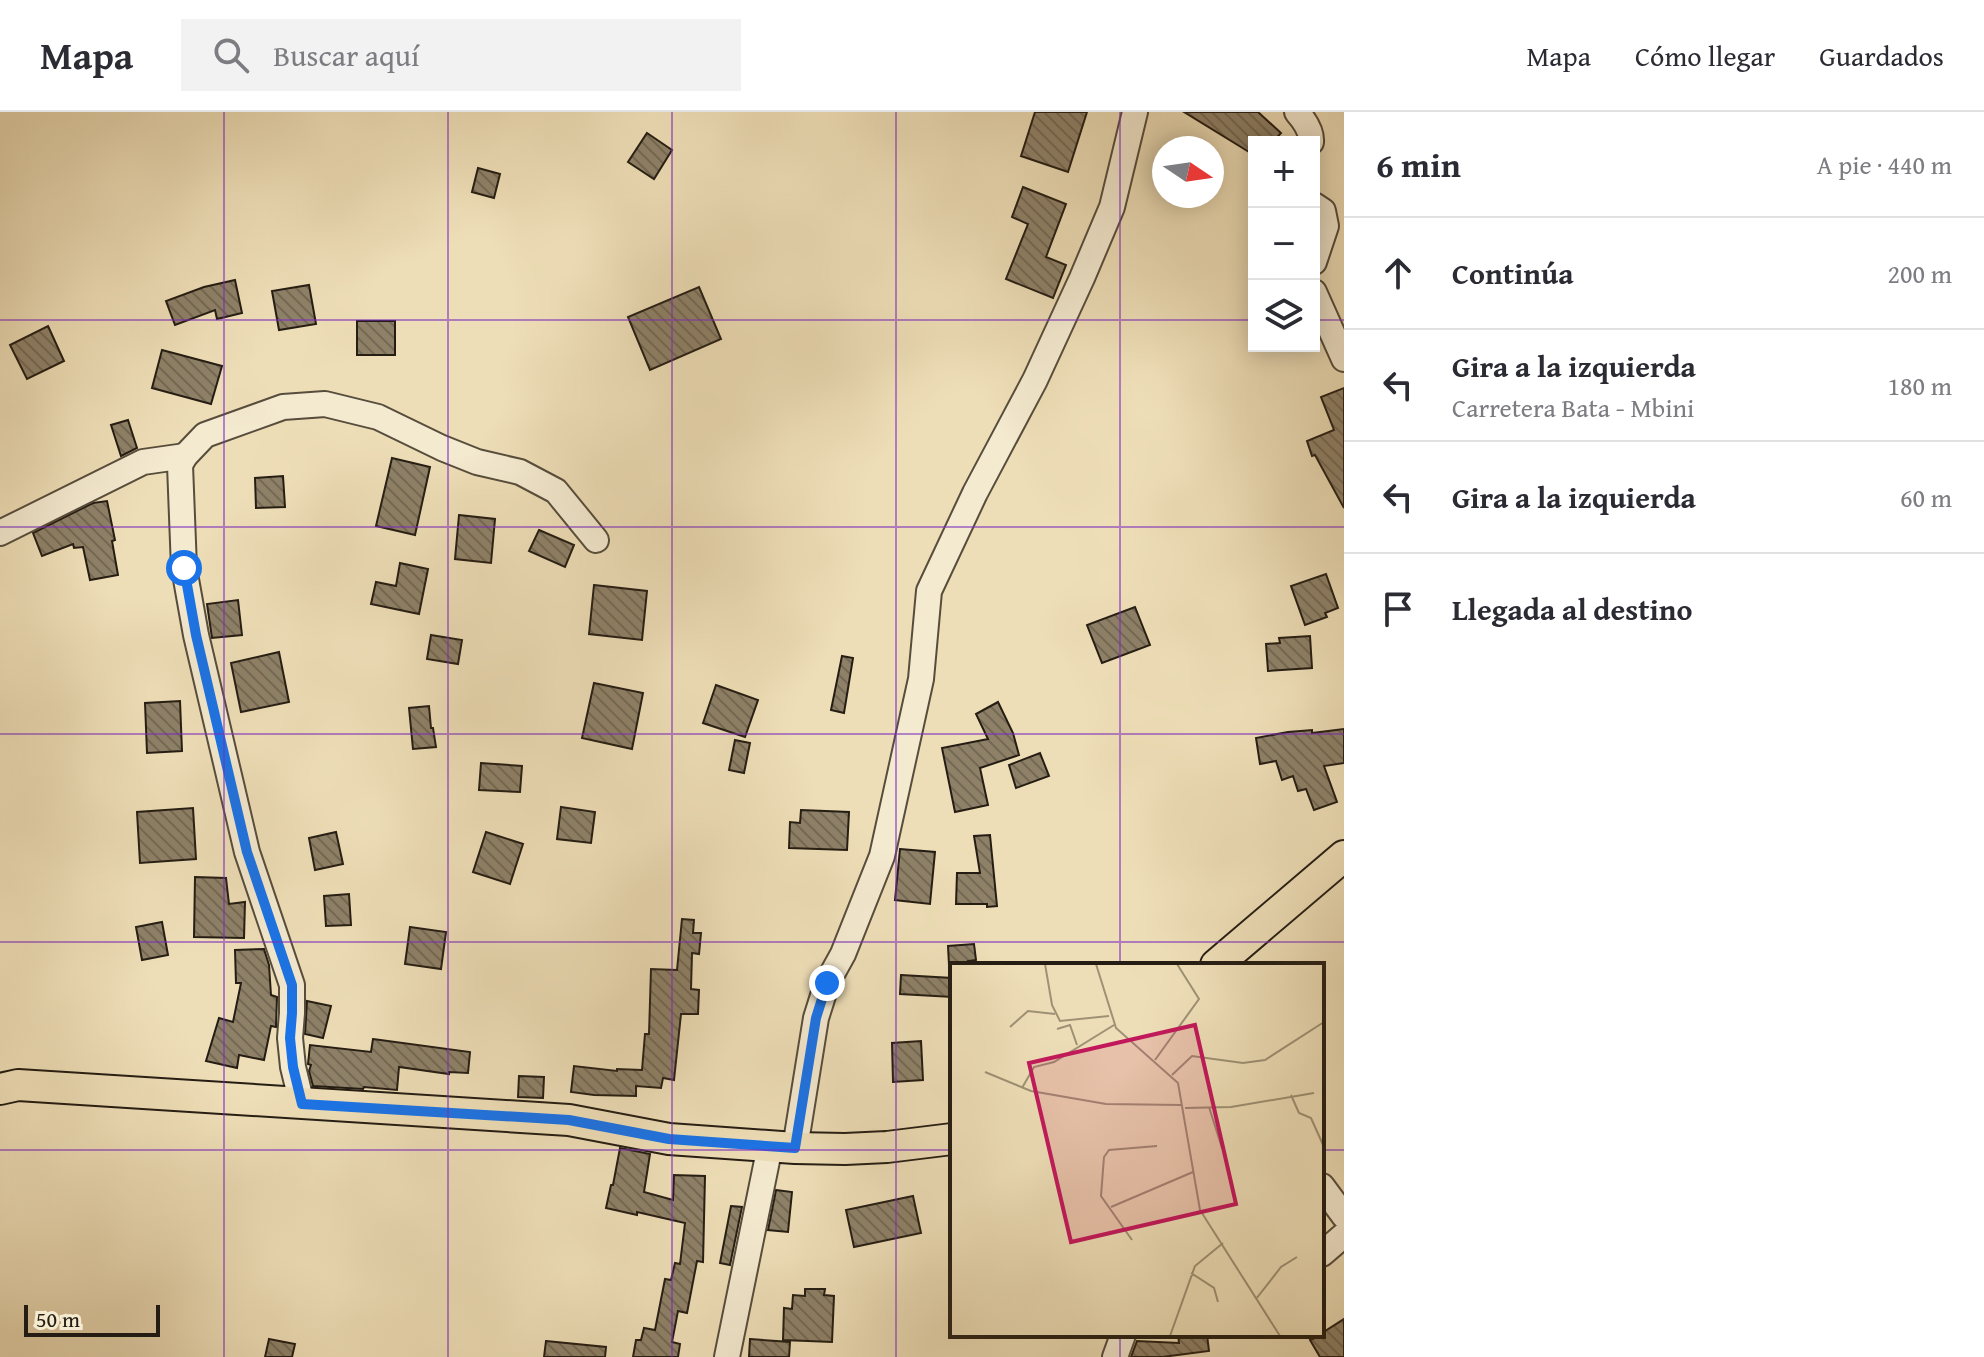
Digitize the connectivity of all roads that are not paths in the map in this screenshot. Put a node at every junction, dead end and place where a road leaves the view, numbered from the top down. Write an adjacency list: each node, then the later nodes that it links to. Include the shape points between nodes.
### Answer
1 (1135, 112): 16 (street, via 1112,207 1082,278 929,591 921,679 882,856 827,983)
2 (1297, 112): 3 (street)
3 (1311, 136)
4 (1320, 209): 5 (street, via 1326,226)
5 (1320, 244)
6 (1320, 305): 7 (street)
7 (1344, 359)
8 (185, 456): 9 (street, via 143,462); 10 (street, via 205,435 238,422 283,407 325,404 378,417 477,462 532,478 556,491); 14 (street, via 179,475 186,581 247,852 292,985 290,1038)
9 (0, 533)
10 (596, 540)
11 (1344, 856): 12 (main road)
12 (1218, 963)
13 (0, 1089): 14 (main road, via 18,1085)
14 (302, 1104): 16 (main road, via 569,1120 669,1139)
15 (950, 1139): 16 (main road, via 845,1149)
16 (783, 1147): 22 (street)
17 (1324, 1189): 18 (street)
18 (1344, 1216)
19 (1344, 1235): 20 (street)
20 (1324, 1252)
21 (1122, 1337): 23 (street)
22 (727, 1357)
23 (1115, 1357)

